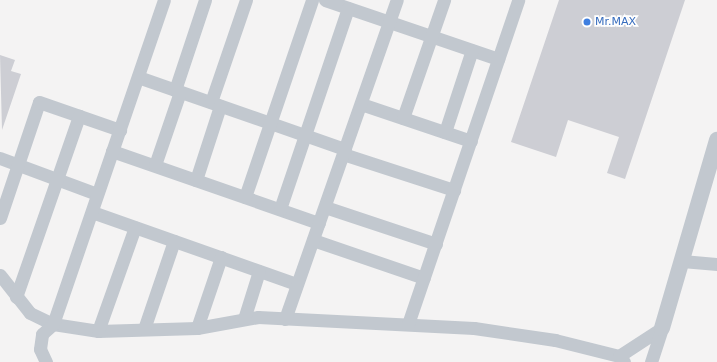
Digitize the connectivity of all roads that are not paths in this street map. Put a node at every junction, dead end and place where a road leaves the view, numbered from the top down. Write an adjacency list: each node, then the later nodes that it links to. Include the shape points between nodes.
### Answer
1 (164, 0): 14 (street)
2 (205, 0): 15 (street)
3 (246, 0): 16 (street)
4 (312, 0): 20 (street)
5 (325, 0): 9 (street)
6 (397, 0): 10 (street)
7 (444, 0): 11 (street)
8 (518, 0): 13 (street)
9 (353, 6): 10 (street); 23 (street)
10 (390, 22): 11 (street); 17 (street)
11 (431, 36): 12 (street); 19 (street)
12 (472, 50): 13 (street); 22 (street)
13 (498, 59): 25 (street)
14 (138, 77): 15 (street); 21 (street)
15 (178, 91): 16 (street); 30 (street)
16 (216, 104): 20 (street); 32 (street)
17 (361, 104): 19 (street); 27 (street)
18 (79, 116): 21 (street); 29 (street, via 39,102); 31 (street)
19 (404, 118): 22 (street)
20 (270, 123): 23 (street); 35 (street)
21 (120, 130): 26 (street)
22 (445, 132): 25 (street)
23 (305, 135): 27 (street); 37 (street)
24 (717, 140): 46 (street)
25 (471, 141): 33 (street)
26 (112, 150): 30 (street); 34 (street)
27 (344, 152): 33 (street); 36 (street)
28 (0, 158): 29 (street)
29 (18, 164): 31 (street); 39 (street)
30 (155, 165): 32 (street)
31 (57, 179): 34 (street); 52 (street)
32 (196, 180): 35 (street)
33 (454, 190): 44 (street)
34 (98, 194): 38 (street)
35 (245, 197): 37 (street)
36 (325, 207): 40 (street); 44 (street)
37 (280, 209): 40 (street)
38 (92, 212): 41 (street); 55 (street)
39 (0, 218)
40 (319, 223): 42 (street)
41 (135, 227): 43 (street); 60 (street)
42 (313, 240): 50 (street); 51 (street)
43 (174, 241): 45 (street); 59 (street)
44 (436, 244): 50 (street)
45 (221, 257): 48 (street); 57 (street)
46 (682, 261): 47 (street); 58 (street)
47 (717, 264)
48 (259, 271): 51 (street); 53 (street)
49 (0, 275): 52 (street)
50 (424, 278): 56 (street)
51 (297, 284): 54 (street)
52 (16, 297): 55 (street, via 30,313)
53 (244, 319): 54 (street); 57 (street)
54 (285, 319): 56 (street)
55 (53, 324): 60 (street); 62 (street, via 42,334 40,349)
56 (408, 324): 61 (street, via 516,333 588,346)
57 (197, 328): 59 (street)
58 (662, 328): 61 (street); 63 (street)
59 (144, 329): 60 (street)
60 (98, 331)
61 (621, 359)
62 (46, 362)
63 (650, 362)

